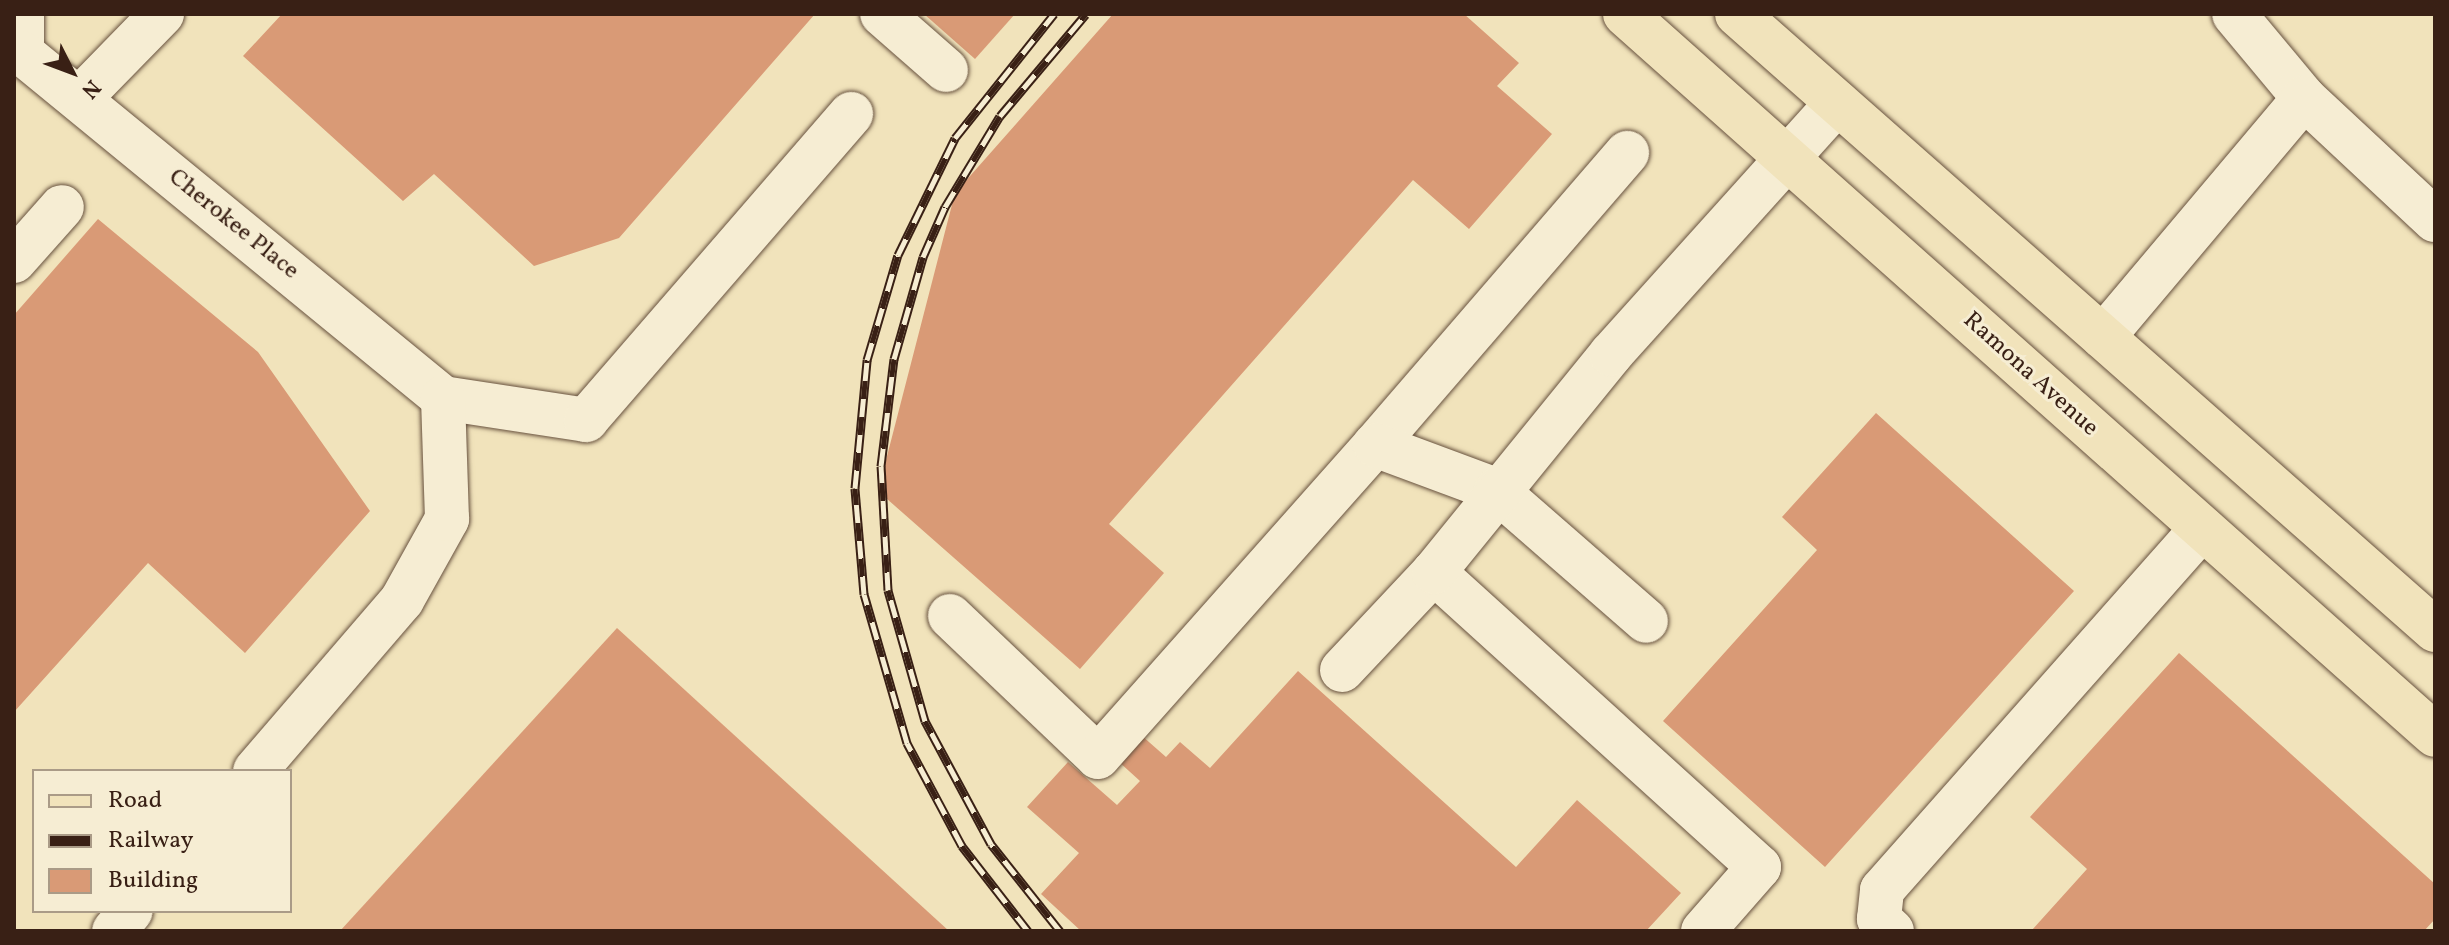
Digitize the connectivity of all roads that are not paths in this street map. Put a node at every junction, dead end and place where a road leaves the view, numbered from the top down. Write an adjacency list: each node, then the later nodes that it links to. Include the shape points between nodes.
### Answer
1 (162, 14): 9 (street)
2 (882, 14): 7 (street)
3 (1625, 14): 13 (main road, Ramona Avenue)
4 (1737, 14): 10 (main road)
5 (2234, 14): 8 (street)
6 (19, 43): 9 (street, Cherokee Place)
7 (946, 70)
8 (2304, 98): 15 (street); 17 (street)
9 (79, 99): 18 (street, Cherokee Place)
10 (1837, 103): 13 (street); 17 (main road)
11 (851, 114): 18 (street, via 586,420)
12 (1627, 153): 19 (street)
13 (1786, 157): 20 (street); 21 (main road, Ramona Avenue)
14 (62, 207): 16 (street)
15 (2435, 220)
16 (14, 261)
17 (2103, 337): 25 (main road)
18 (443, 398): 28 (street, via 447,519 402,600)
19 (1375, 445): 20 (street); 23 (street, via 1098,757)
20 (1496, 490): 22 (street); 24 (street)
21 (2202, 528): 27 (main road, Ramona Avenue); 32 (street, via 1882,890 1879,919)
22 (1434, 572): 26 (street); 31 (street, via 1759,867)
23 (950, 616)
24 (1646, 621)
25 (2435, 630)
26 (1342, 670)
27 (2435, 735)
28 (257, 769)
29 (129, 913): 30 (street)
30 (114, 931)
31 (1703, 931)
32 (1892, 931)

